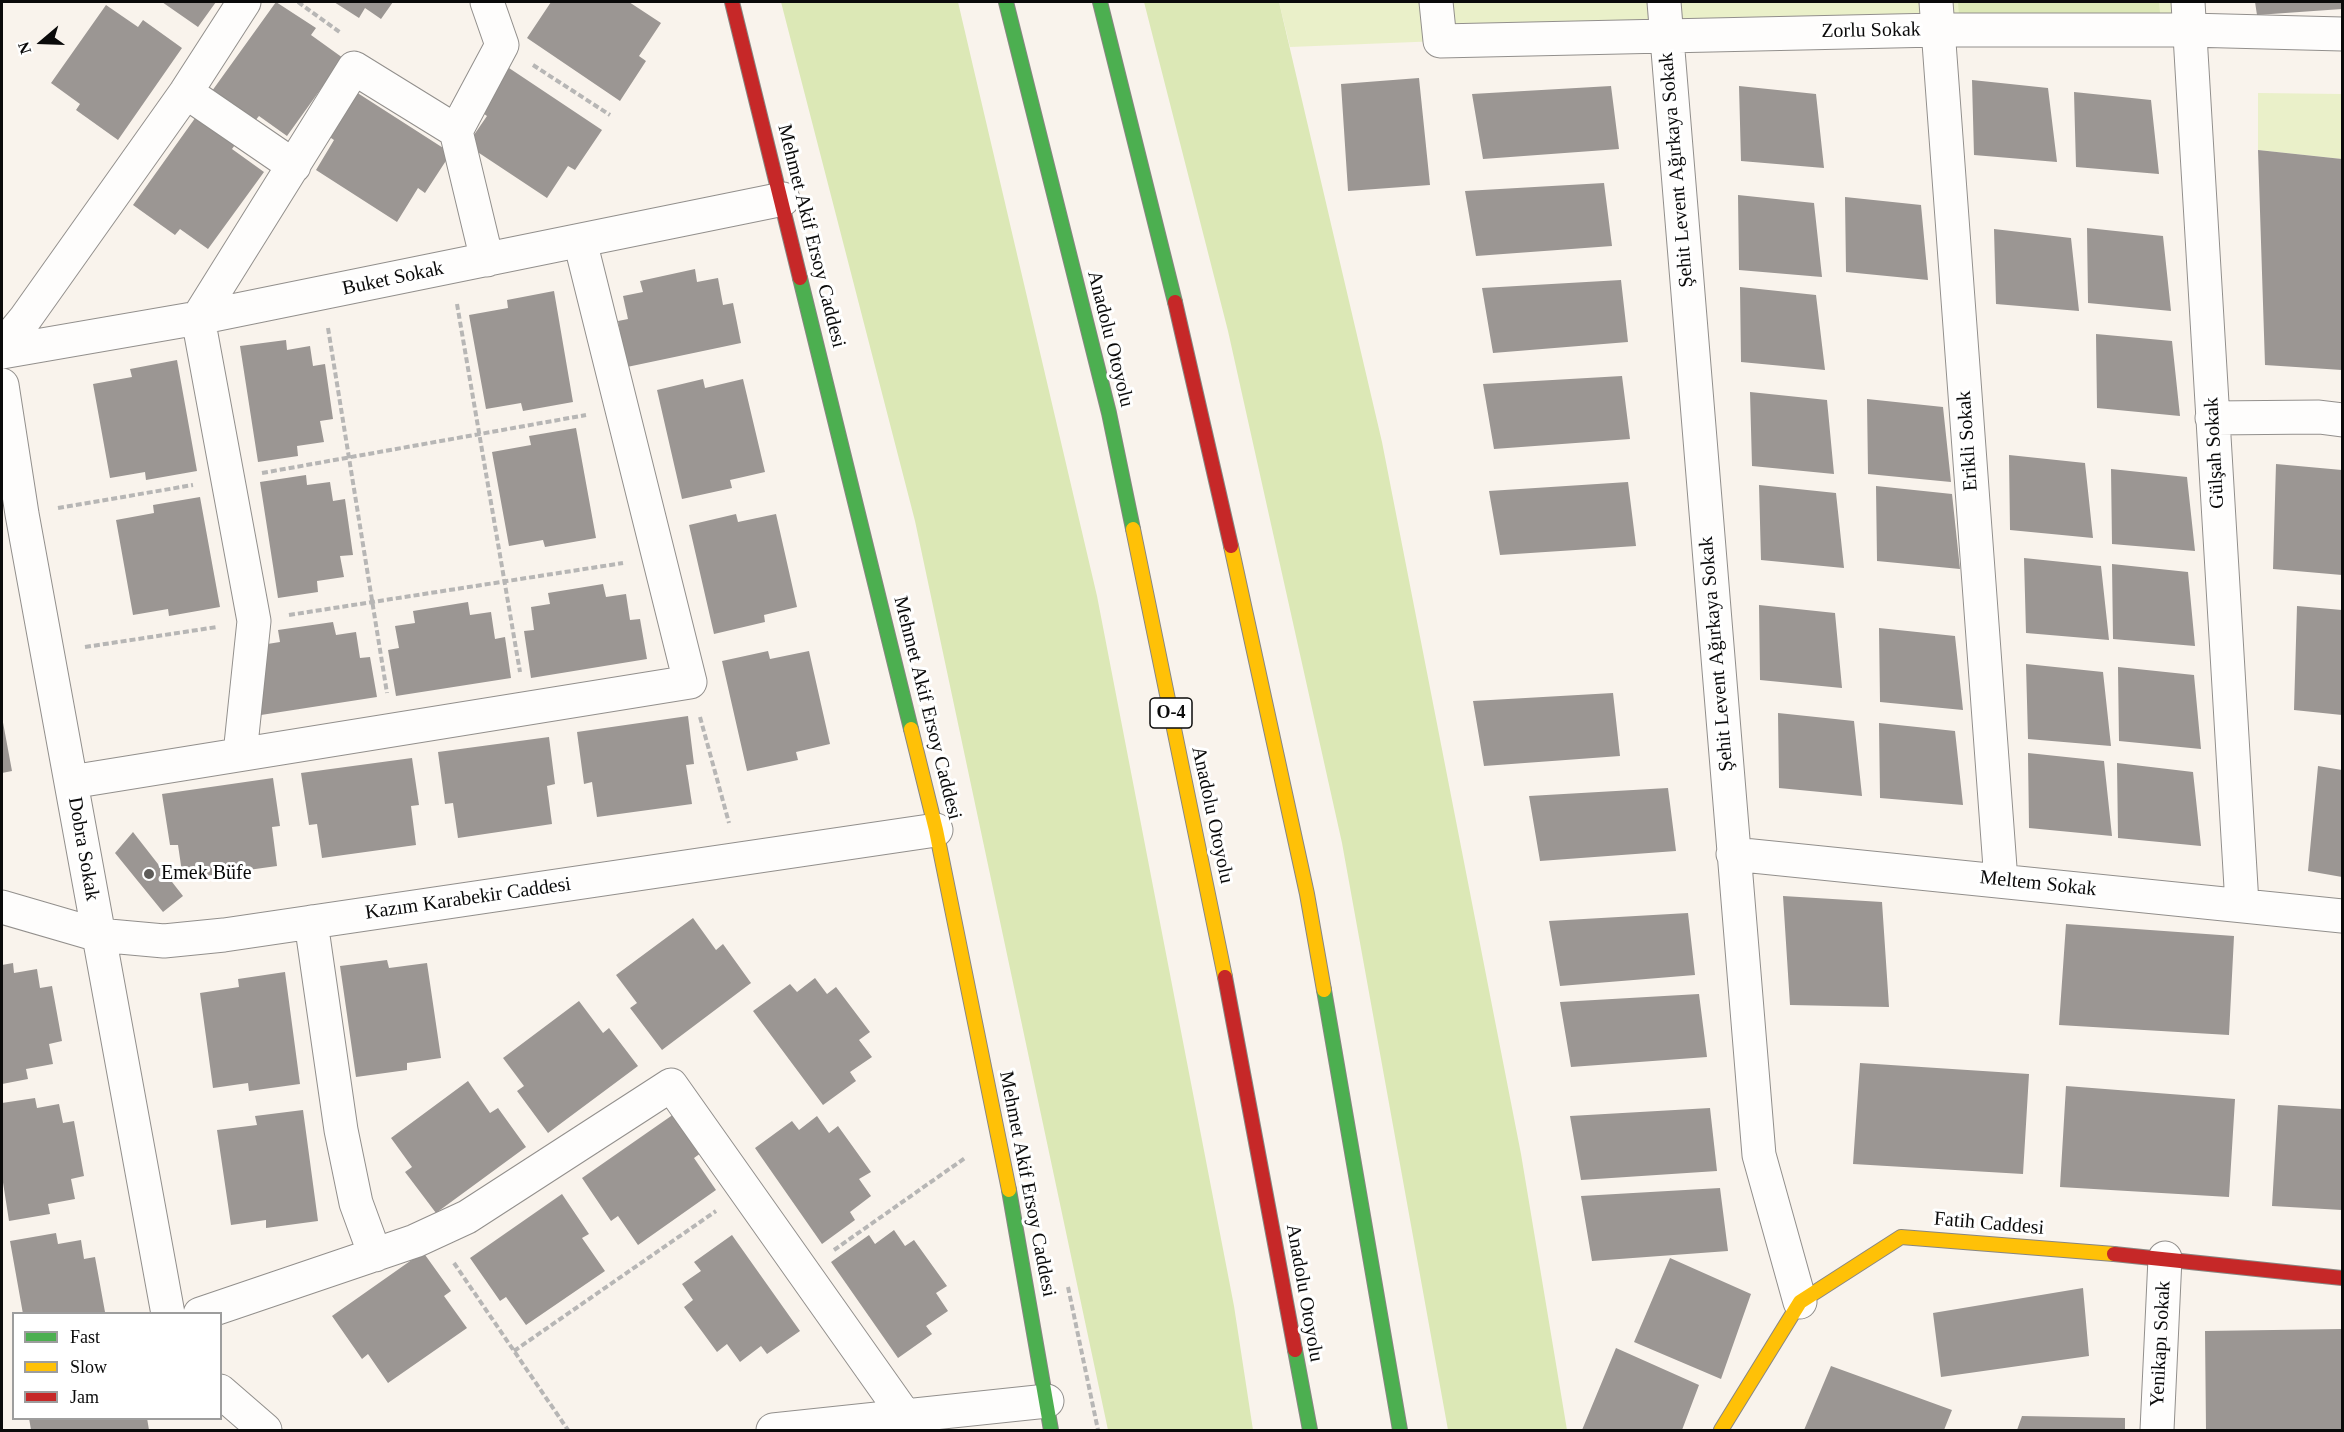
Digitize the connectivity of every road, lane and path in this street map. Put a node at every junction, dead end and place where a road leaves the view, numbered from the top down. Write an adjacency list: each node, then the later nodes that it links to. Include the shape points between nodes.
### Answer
1 (244, 2): 15 (street)
2 (298, 2): 14 (path, via 356,44)
3 (487, 2): 13 (street)
4 (732, 2): 19 (main road, Mehmet Akif Ersoy Caddesi)
5 (1006, 2): 71 (main road, Anadolu Otoyolu / O-4, via 1108,412 1208,888)
6 (1100, 2): 72 (main road, via 1197,390 1307,894)
7 (1436, 2): 11 (street, Zorlu Sokak, via 1440,41)
8 (1664, 2): 11 (street, Şehit Levent Ağırkaya Sokak)
9 (1937, 16): 10 (street, Zorlu Sokak); 11 (street, Zorlu Sokak); 48 (street, Erikli Sokak)
10 (2188, 16): 12 (street, Zorlu Sokak); 29 (street, Gülşah Sokak)
11 (1666, 34): 46 (street, Şehit Levent Ağırkaya Sokak)
12 (2343, 34)
13 (502, 45): 16 (path); 17 (street)
14 (354, 68): 17 (street); 18 (street)
15 (186, 92): 18 (street); 25 (street)
16 (610, 115)
17 (456, 131): 21 (street)
18 (294, 166): 24 (street)
19 (783, 199): 20 (street, Buket Sokak); 45 (main road, Mehmet Akif Ersoy Caddesi)
20 (580, 241): 21 (street, Buket Sokak); 28 (street)
21 (487, 260): 22 (street, Buket Sokak)
22 (451, 267): 23 (street, Buket Sokak); 31 (path)
23 (322, 293): 24 (street, Buket Sokak); 32 (path)
24 (198, 318): 26 (street, Buket Sokak); 33 (street)
25 (2, 347)
26 (2, 352)
27 (2, 385): 34 (street, Dobra Sokak)
28 (622, 409): 31 (path); 35 (street)
29 (2212, 418): 30 (street); 49 (street, Gülşah Sokak)
30 (2343, 420)
31 (480, 434): 32 (path); 36 (path)
32 (348, 457): 33 (path); 37 (path)
33 (228, 479): 34 (path); 38 (street)
34 (22, 514): 39 (street, Dobra Sokak)
35 (659, 558): 36 (path); 40 (street)
36 (505, 582): 37 (path); 41 (path)
37 (372, 602): 38 (path); 42 (path)
38 (254, 621): 39 (path); 43 (street)
39 (47, 653): 44 (street, Dobra Sokak)
40 (690, 682): 41 (street); 47 (path)
41 (526, 708): 42 (street)
42 (393, 730): 43 (street)
43 (240, 754): 44 (street)
44 (71, 782): 53 (street, Dobra Sokak)
45 (936, 830): 47 (street, Kazım Karabekir Caddesi); 54 (main road, Mehmet Akif Ersoy Caddesi)
46 (1733, 854): 48 (street, Meltem Sokak); 61 (street, Şehit Levent Ağırkaya Sokak, via 1759,1155)
47 (738, 859): 52 (street, Kazım Karabekir Caddesi)
48 (2001, 881): 49 (street, Meltem Sokak)
49 (2242, 904): 51 (street, Meltem Sokak)
50 (2, 907): 53 (street, Kazım Karabekir Caddesi)
51 (2343, 916)
52 (311, 922): 53 (street, Kazım Karabekir Caddesi, via 164,941); 57 (street, via 341,1130 356,1203)
53 (98, 935): 62 (street, Dobra Sokak)
54 (998, 1135): 59 (path); 67 (main road, Mehmet Akif Ersoy Caddesi)
55 (746, 1191): 56 (street, via 671,1084 467,1217); 59 (street); 64 (path)
56 (434, 1233): 57 (street); 64 (path)
57 (375, 1255): 63 (street)
58 (2165, 1258): 60 (main road, Fatih Caddesi); 61 (main road, Fatih Caddesi, via 1901,1237); 74 (street, Yenikapı Sokak)
59 (804, 1271): 66 (street)
60 (2343, 1278)
61 (1800, 1302): 73 (main road, Fatih Caddesi)
62 (168, 1312)
63 (206, 1312)
64 (514, 1351): 69 (path)
65 (222, 1393): 68 (street)
66 (905, 1416): 67 (street); 70 (street)
67 (1049, 1416)
68 (265, 1431)
69 (568, 1431)
70 (773, 1431)
71 (1310, 1431)
72 (1400, 1431)
73 (1721, 1431)
74 (2157, 1431)

